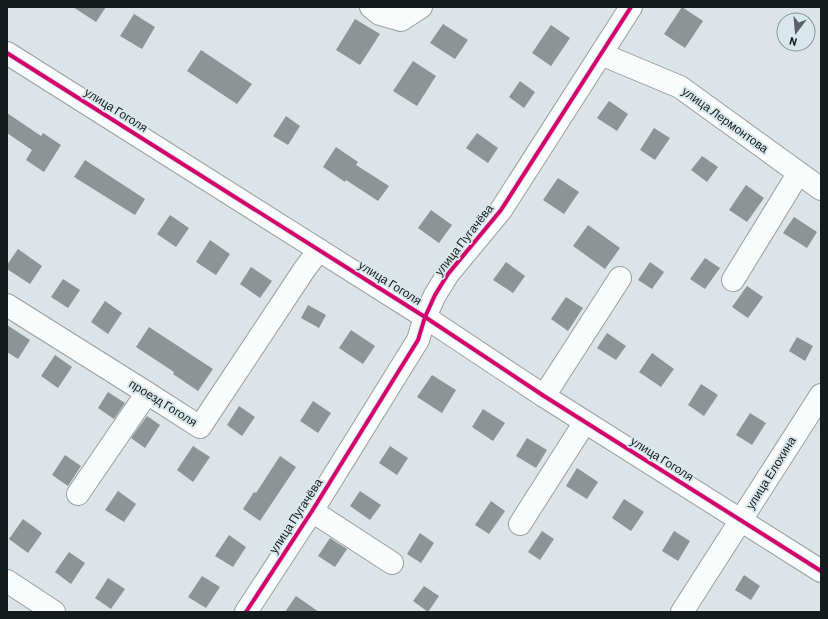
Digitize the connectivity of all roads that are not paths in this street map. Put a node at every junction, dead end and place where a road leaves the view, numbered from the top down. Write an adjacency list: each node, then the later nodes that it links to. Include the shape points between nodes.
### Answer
1 (371, 7): 2 (street, via 380,14 401,20)
2 (421, 7)
3 (631, 7): 5 (street, улица Пугачёва)
4 (7, 53): 8 (street, улица Гоголя)
5 (601, 54): 6 (street, улица Лермонтова, via 680,87); 12 (street, улица Пугачёва, via 501,210 448,274)
6 (798, 174): 7 (street, улица Лермонтова); 10 (street)
7 (821, 190)
8 (319, 250): 12 (street, улица Гоголя); 13 (street, проезд Гоголя, via 200,428)
9 (620, 278): 15 (street)
10 (733, 280)
11 (8, 308): 13 (street, проезд Гоголя)
12 (425, 317): 15 (street, улица Гоголя); 18 (street, улица Пугачёва, via 418,340)
13 (148, 393): 17 (street)
14 (821, 395): 19 (street, улица Елохина)
15 (544, 396): 16 (street, улица Гоголя)
16 (585, 422): 19 (street, улица Гоголя); 20 (street)
17 (78, 494)
18 (312, 511): 21 (street); 25 (street, улица Пугачёва)
19 (741, 520): 22 (street, улица Гоголя); 26 (street, улица Елохина)
20 (520, 524)
21 (392, 563)
22 (821, 571)
23 (7, 581): 24 (street)
24 (54, 612)
25 (246, 612)
26 (682, 612)

